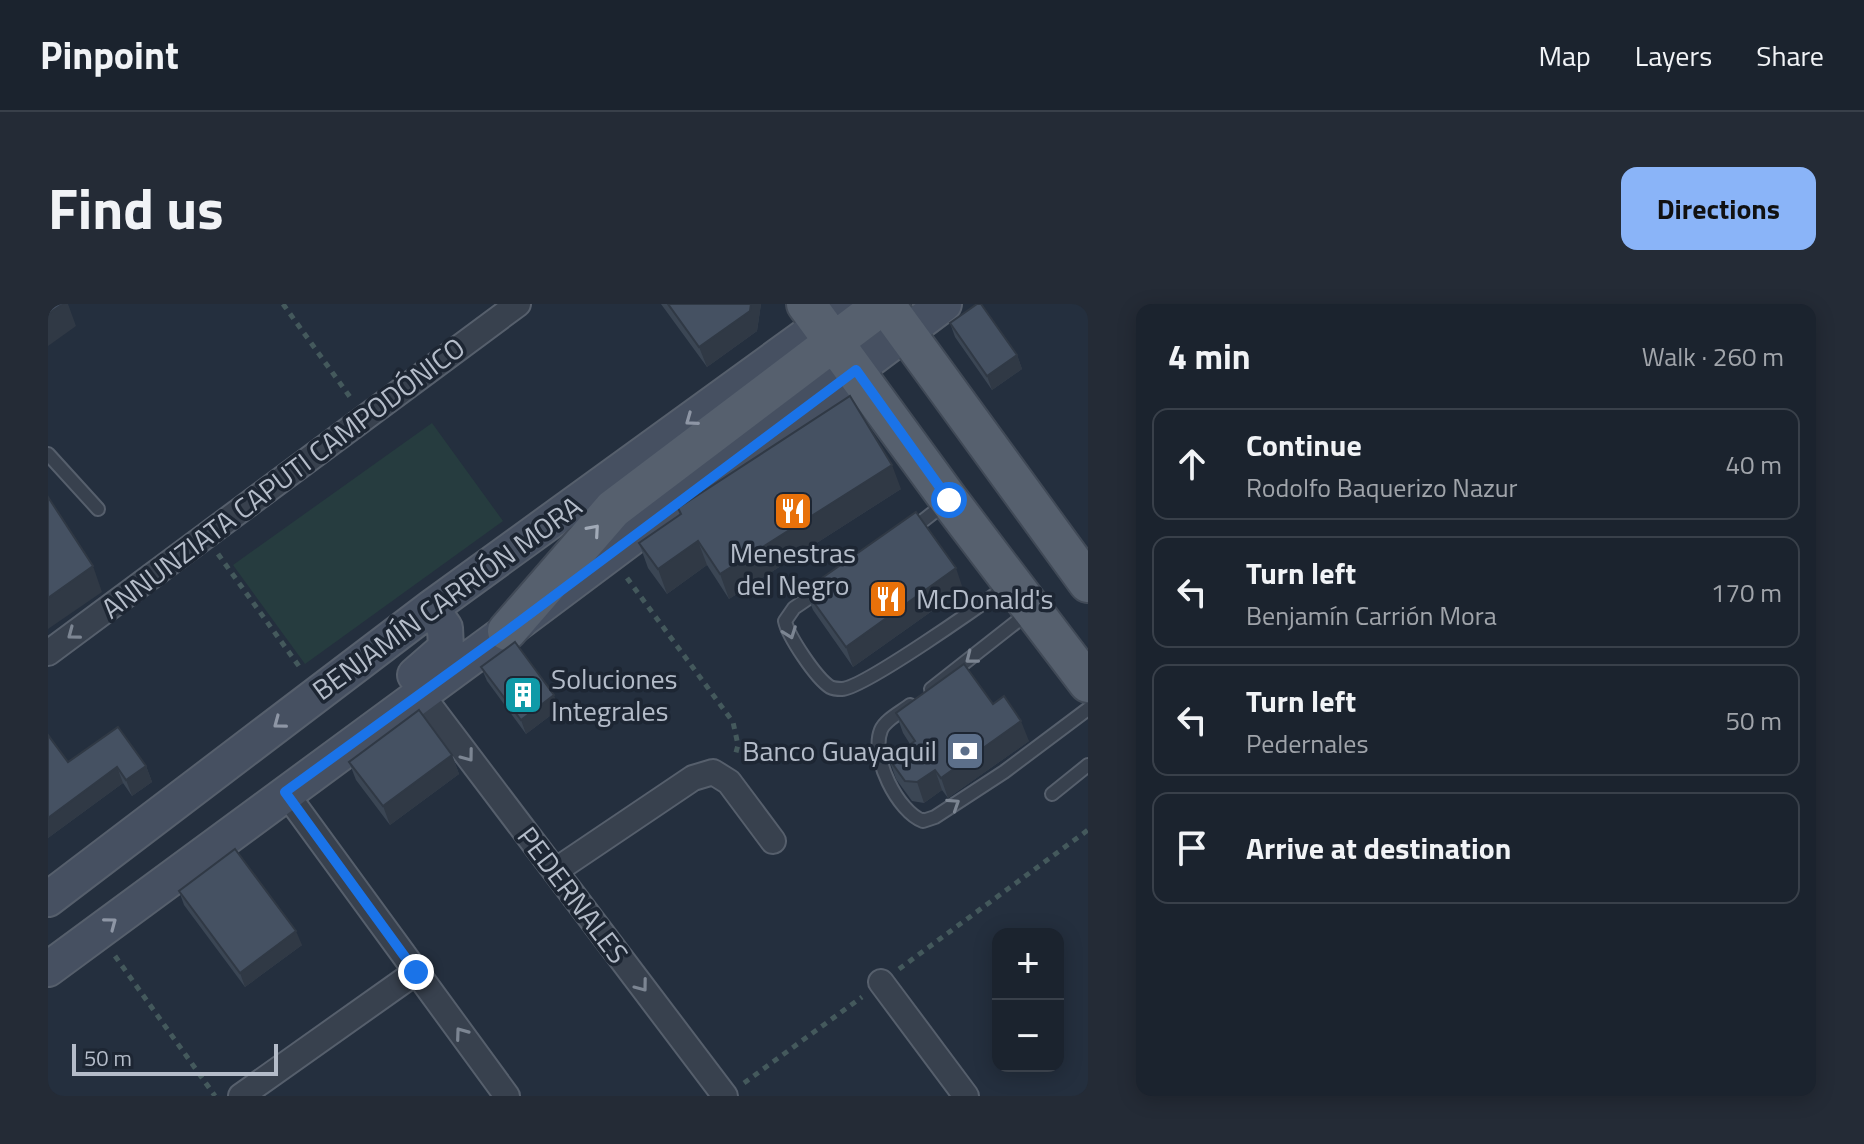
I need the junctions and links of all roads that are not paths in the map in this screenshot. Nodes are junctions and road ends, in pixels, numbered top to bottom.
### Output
1 (518, 304) edge
2 (944, 304) edge
3 (860, 322) edge
4 (48, 454) edge
5 (949, 500) junction
6 (98, 509) dead end
7 (899, 537) edge
8 (834, 581) edge
9 (1088, 582) edge
10 (1022, 596) junction
11 (431, 608) junction
12 (507, 631) junction
13 (48, 653) edge
14 (1088, 683) edge
15 (421, 694) junction
16 (1088, 709) edge
17 (338, 754) junction
18 (1088, 765) edge
19 (285, 792) junction
20 (1052, 794) dead end
21 (773, 841) dead end
22 (555, 871) junction
23 (48, 899) edge
24 (48, 969) edge
25 (416, 972) junction
26 (881, 982) road end
27 (731, 1093) edge
28 (241, 1096) edge
29 (507, 1096) edge
30 (966, 1096) edge

1 -> 13 street, ANNUNZIATA CAPUTI CAMPODÓNICO
2 - 3 main road, BENJAMÍN CARRIÓN MORA
3 - 5 main road
3 - 9 main road
3 -> 11 main road, BENJAMÍN CARRIÓN MORA
3 - 12 main road, BENJAMÍN CARRIÓN MORA
12 -> 3 main road
4 - 6 lane
5 - 7 lane
5 - 10 main road
8 -> 10 lane
10 - 14 main road
10 -> 16 lane
11 - 17 main road
11 -> 23 main road, BENJAMÍN CARRIÓN MORA
12 - 15 main road, BENJAMÍN CARRIÓN MORA
15 - 17 main road, BENJAMÍN CARRIÓN MORA
15 -> 22 street, PEDERNALES
17 - 19 main road, BENJAMÍN CARRIÓN MORA
18 - 20 lane
24 -> 19 main road, BENJAMÍN CARRIÓN MORA
19 - 25 street
21 - 22 street
22 -> 27 street, PEDERNALES
25 - 28 street
29 -> 25 street
26 - 30 street

